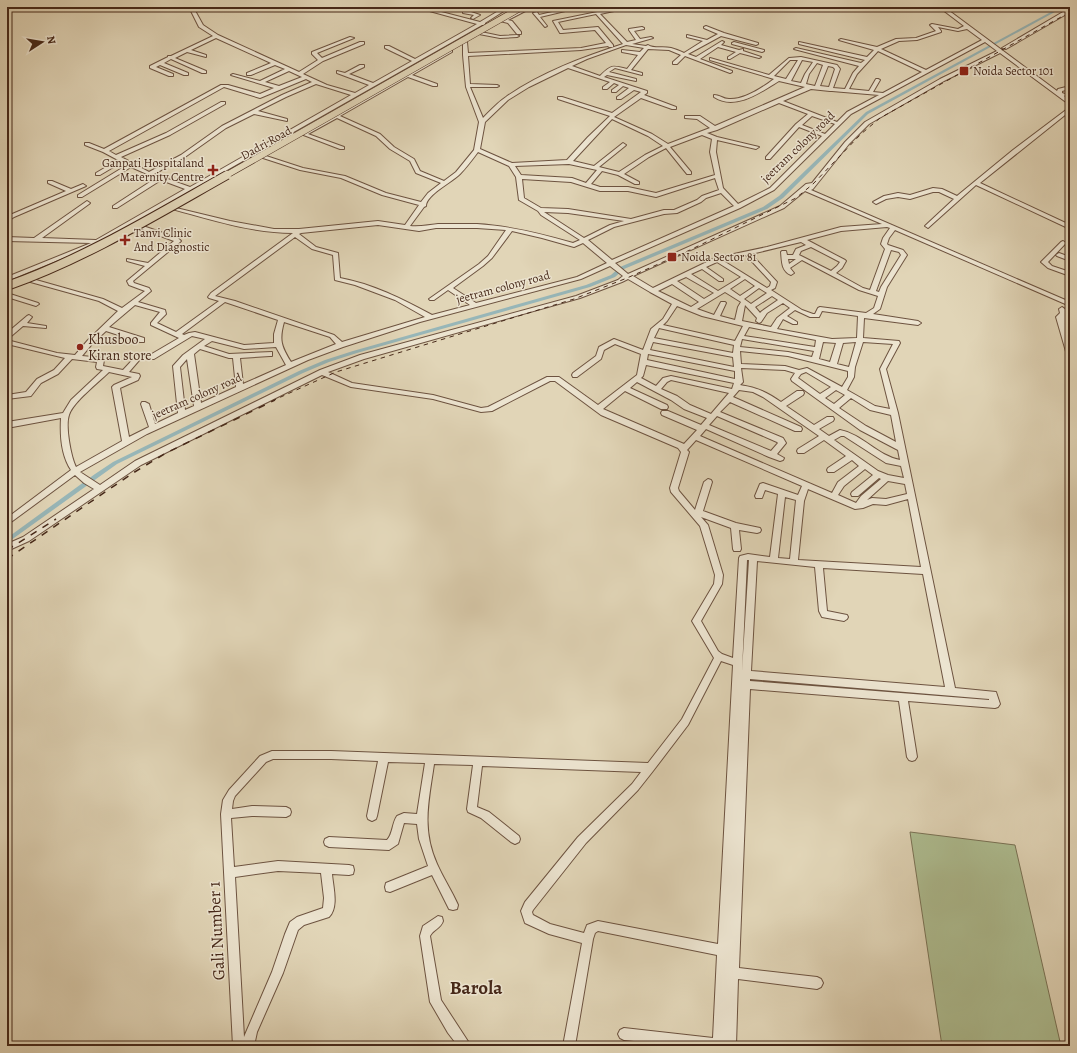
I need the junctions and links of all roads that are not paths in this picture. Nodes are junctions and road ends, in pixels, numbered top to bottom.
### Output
1 (191, 7) edge
2 (417, 7) edge
3 (429, 7) edge
4 (452, 7) edge
5 (492, 7) edge
6 (508, 7) edge
7 (516, 7) edge
8 (522, 7) edge
9 (531, 7) edge
10 (580, 7) edge
11 (941, 7) edge
12 (948, 7) edge
13 (468, 9) dead end
14 (612, 10) dead end
15 (1070, 10) edge
16 (597, 13) junction
17 (538, 16) junction
18 (473, 18) junction
19 (503, 20) junction
20 (484, 22) junction
21 (493, 26) junction
22 (545, 26) dead end
23 (706, 27) dead end
24 (967, 27) junction
25 (642, 28) dead end
26 (631, 30) junction
27 (616, 32) junction
28 (481, 33) junction
29 (722, 34) junction
30 (704, 35) dead end
31 (216, 36) junction
32 (689, 36) dead end
33 (731, 36) junction
34 (352, 38) dead end
35 (698, 38) junction
36 (639, 40) junction
37 (725, 40) junction
38 (841, 40) dead end
39 (987, 40) junction
40 (707, 41) junction
41 (465, 42) junction
42 (362, 43) dead end
43 (801, 43) dead end
44 (609, 44) junction
45 (626, 44) junction
46 (756, 44) dead end
47 (718, 45) junction
48 (387, 47) dead end
49 (745, 47) junction
50 (818, 47) junction
51 (647, 48) junction
52 (614, 49) junction
53 (796, 49) dead end
54 (877, 49) junction
55 (1002, 49) junction
56 (187, 50) junction
57 (624, 51) dead end
58 (739, 51) junction
59 (762, 51) dead end
60 (841, 52) junction
61 (812, 53) junction
62 (641, 54) junction
63 (685, 54) junction
64 (176, 55) junction
65 (465, 55) junction
66 (717, 55) dead end
67 (204, 56) dead end
68 (759, 57) dead end
69 (170, 58) junction
70 (730, 58) dead end
71 (801, 58) junction
72 (835, 58) junction
73 (696, 59) junction
74 (712, 59) junction
75 (868, 59) junction
76 (321, 60) junction
77 (415, 61) junction
78 (192, 62) dead end
79 (816, 62) junction
80 (159, 63) junction
81 (275, 63) junction
82 (675, 63) dead end
83 (705, 63) junction
84 (826, 64) junction
85 (862, 65) junction
86 (362, 66) dead end
87 (569, 67) junction
88 (289, 69) junction
89 (628, 70) junction
90 (204, 72) dead end
91 (339, 72) dead end
92 (730, 72) dead end
93 (926, 72) junction
94 (606, 73) junction
95 (186, 74) dead end
96 (250, 74) dead end
97 (300, 74) junction
98 (346, 74) junction
99 (640, 74) dead end
100 (171, 75) dead end
101 (233, 75) dead end
102 (408, 76) junction
103 (306, 77) junction
104 (601, 77) junction
105 (770, 77) junction
106 (778, 79) junction
107 (634, 80) dead end
108 (878, 80) dead end
109 (614, 81) junction
110 (788, 81) junction
111 (316, 82) junction
112 (260, 83) junction
113 (623, 84) junction
114 (374, 85) junction
115 (435, 85) dead end
116 (468, 85) junction
117 (803, 85) junction
118 (498, 86) dead end
119 (810, 87) junction
120 (1070, 87) edge
121 (279, 88) junction
122 (605, 88) dead end
123 (633, 88) junction
124 (651, 88) dead end
125 (817, 88) junction
126 (830, 90) junction
127 (614, 91) dead end
128 (846, 91) junction
129 (1060, 92) junction
130 (870, 93) junction
131 (643, 94) junction
132 (884, 94) junction
133 (355, 95) junction
134 (716, 96) dead end
135 (1070, 97) edge
136 (560, 98) dead end
137 (619, 98) dead end
138 (779, 100) junction
139 (1070, 103) edge
140 (223, 104) dead end
141 (674, 108) dead end
142 (1070, 109) edge
143 (254, 112) junction
144 (811, 114) junction
145 (337, 116) junction
146 (612, 116) junction
147 (687, 117) dead end
148 (285, 120) dead end
149 (482, 122) junction
150 (839, 124) junction
151 (798, 125) junction
152 (715, 129) junction
153 (703, 133) junction
154 (304, 134) junction
155 (826, 136) junction
156 (715, 138) junction
157 (86, 144) dead end
158 (622, 145) dead end
159 (667, 146) junction
160 (756, 147) dead end
161 (342, 148) dead end
162 (477, 150) junction
163 (105, 151) junction
164 (263, 157) junction
165 (768, 158) dead end
166 (120, 159) junction
167 (166, 161) dead end
168 (569, 162) junction
169 (131, 165) junction
170 (511, 165) junction
171 (599, 168) junction
172 (689, 172) dead end
173 (148, 173) junction
174 (98, 174) dead end
175 (620, 174) junction
176 (717, 176) junction
177 (519, 177) junction
178 (160, 178) junction
179 (50, 182) dead end
180 (445, 183) junction
181 (637, 183) dead end
182 (976, 183) junction
183 (587, 185) junction
184 (83, 186) dead end
185 (809, 187) junction
186 (190, 189) junction
187 (71, 191) junction
188 (721, 191) junction
189 (80, 196) dead end
190 (957, 198) junction
191 (876, 202) dead end
192 (87, 203) dead end
193 (424, 205) junction
194 (115, 207) dead end
195 (738, 207) junction
196 (174, 208) junction
197 (540, 210) junction
198 (7, 220) edge
199 (631, 220) junction
200 (138, 226) junction
201 (928, 226) dead end
202 (890, 227) junction
203 (1070, 227) edge
204 (406, 228) junction
205 (510, 229) junction
206 (297, 233) junction
207 (35, 240) junction
208 (584, 240) junction
209 (802, 240) junction
210 (7, 241) edge
211 (95, 242) junction
212 (112, 242) junction
213 (1063, 243) dead end
214 (783, 245) junction
215 (810, 245) junction
216 (104, 246) junction
217 (889, 248) junction
218 (747, 253) junction
219 (1058, 255) dead end
220 (785, 257) junction
221 (799, 257) junction
222 (1070, 259) edge
223 (129, 260) dead end
224 (717, 260) junction
225 (613, 264) junction
226 (149, 265) junction
227 (703, 267) junction
228 (1069, 273) edge
229 (686, 274) junction
230 (831, 274) junction
231 (628, 276) junction
232 (745, 276) junction
233 (7, 280) edge
234 (29, 280) junction
235 (721, 280) dead end
236 (672, 281) junction
237 (760, 285) junction
238 (7, 287) edge
239 (449, 288) junction
240 (725, 289) junction
241 (652, 291) junction
242 (770, 291) junction
243 (873, 292) junction
244 (718, 293) junction
245 (7, 295) edge
246 (882, 295) junction
247 (1059, 298) junction
248 (1070, 299) edge
249 (432, 300) dead end
250 (742, 300) junction
251 (782, 300) junction
252 (223, 301) junction
253 (133, 302) junction
254 (703, 302) junction
255 (676, 303) junction
256 (723, 303) dead end
257 (36, 304) dead end
258 (1070, 304) edge
259 (476, 306) junction
260 (752, 306) junction
261 (795, 307) junction
262 (691, 310) junction
263 (122, 311) junction
264 (1063, 314) junction
265 (864, 315) junction
266 (782, 316) junction
267 (29, 317) dead end
268 (432, 318) junction
269 (716, 318) junction
270 (760, 318) junction
271 (281, 320) junction
272 (738, 323) junction
273 (795, 323) dead end
274 (918, 323) dead end
275 (22, 324) junction
276 (747, 325) junction
277 (657, 326) junction
278 (44, 327) dead end
279 (757, 327) junction
280 (104, 328) junction
281 (773, 330) junction
282 (1070, 331) edge
283 (181, 336) junction
284 (7, 337) edge
285 (211, 338) junction
286 (650, 339) junction
287 (820, 339) junction
288 (142, 340) dead end
289 (860, 340) junction
290 (840, 342) junction
291 (277, 345) junction
292 (341, 345) junction
293 (199, 347) junction
294 (738, 347) junction
295 (818, 350) junction
296 (645, 352) junction
297 (190, 353) junction
298 (270, 354) dead end
299 (1070, 355) edge
300 (236, 356) junction
301 (139, 357) dead end
302 (74, 358) junction
303 (152, 358) dead end
304 (815, 360) junction
305 (644, 362) junction
306 (833, 365) junction
307 (290, 366) junction
308 (108, 368) junction
309 (739, 368) junction
310 (852, 370) junction
311 (322, 372) junction
312 (799, 372) junction
313 (124, 373) junction
314 (575, 375) dead end
315 (637, 379) junction
316 (737, 387) junction
317 (836, 387) junction
318 (625, 388) junction
319 (240, 389) junction
320 (657, 389) junction
321 (843, 391) junction
322 (800, 393) dead end
323 (850, 395) junction
324 (7, 398) edge
325 (728, 398) junction
326 (820, 398) junction
327 (146, 404) dead end
328 (781, 406) junction
329 (198, 408) junction
330 (834, 408) junction
331 (598, 409) junction
332 (894, 412) junction
333 (65, 415) junction
334 (182, 415) junction
335 (714, 415) junction
336 (830, 419) dead end
337 (7, 425) edge
338 (153, 428) junction
339 (704, 428) junction
340 (798, 429) dead end
341 (813, 429) junction
342 (695, 437) junction
343 (826, 438) junction
344 (126, 442) junction
345 (901, 448) junction
346 (684, 449) junction
347 (801, 451) dead end
348 (772, 455) junction
349 (851, 456) junction
350 (780, 458) dead end
351 (904, 464) junction
352 (864, 466) junction
353 (831, 470) dead end
354 (77, 474) junction
355 (878, 475) junction
356 (887, 478) junction
357 (708, 482) dead end
358 (908, 482) junction
359 (806, 486) junction
360 (98, 487) junction
361 (782, 493) junction
362 (855, 494) dead end
363 (759, 496) dead end
364 (911, 496) junction
365 (833, 497) junction
366 (801, 499) junction
367 (858, 506) junction
368 (696, 513) junction
369 (7, 522) edge
370 (735, 526) junction
371 (757, 530) dead end
372 (7, 548) edge
373 (737, 549) dead end
374 (753, 558) junction
375 (774, 560) junction
376 (794, 563) junction
377 (818, 564) junction
378 (927, 571) junction
379 (844, 617) dead end
380 (719, 658) junction
381 (737, 663) junction
382 (741, 679) junction
383 (951, 692) junction
384 (903, 696) junction
385 (384, 757) junction
386 (912, 757) dead end
387 (430, 759) junction
388 (478, 761) junction
389 (650, 768) junction
390 (286, 812) dead end
391 (226, 814) junction
392 (372, 816) dead end
393 (422, 820) junction
394 (514, 839) dead end
395 (329, 842) dead end
396 (326, 869) junction
397 (434, 869) junction
398 (349, 870) dead end
399 (230, 873) junction
400 (390, 887) dead end
401 (453, 905) dead end
402 (438, 921) dead end
403 (588, 939) junction
404 (723, 951) junction
405 (733, 973) junction
406 (817, 984) dead end
407 (624, 1034) dead end
408 (722, 1045) edge
409 (238, 1046) edge
410 (248, 1046) edge
411 (465, 1046) edge
412 (569, 1046) edge

1 - 31 street
2 - 20 street
3 - 18 street
4 - 5 street
6 - 20 street, Dadri Road
7 - 233 main road, bridge
8 - 238 main road, bridge
9 - 17 street
9 - 19 street, Dadri Road
10 - 17 street
11 - 24 street
12 - 39 street
13 - 18 street
14 - 16 street
15 - 55 street
16 - 27 street
16 - 44 street
17 - 22 street
18 - 20 street
19 - 21 street, Dadri Road
19 - 28 street
20 - 21 street
20 - 77 street, Dadri Road
21 - 28 street, Dadri Road
23 - 29 street
24 - 39 street
24 - 54 street
25 - 26 street
26 - 27 street
26 - 36 street
27 - 45 street
28 - 41 street, Dadri Road
29 - 33 street
29 - 40 street
30 - 35 street
31 - 56 street
31 - 81 street
32 - 35 street
33 - 37 street
33 - 46 street
34 - 76 street
35 - 40 street
36 - 45 street
36 - 51 street
37 - 47 street
37 - 49 street
38 - 54 street
39 - 55 street
39 - 93 street, jeetram colony road
40 - 63 street
41 - 65 street
41 - 102 street, Dadri Road
42 - 76 street
43 - 50 street
44 - 52 street
44 - 65 street
45 - 51 street
45 - 52 street
47 - 58 street
47 - 73 street
48 - 77 street
49 - 58 street
49 - 59 street
50 - 60 street
50 - 61 street
51 - 62 street
51 - 63 street
52 - 87 street
53 - 61 street
54 - 75 street
54 - 93 street
55 - 129 street
55 - 185 street
56 - 64 street
56 - 67 street
57 - 62 street
58 - 68 street
58 - 70 street
60 - 72 street
60 - 75 street
61 - 72 street
62 - 89 street
63 - 73 street
63 - 82 street
64 - 69 street
64 - 78 street
65 - 116 street
66 - 74 street
69 - 80 street
69 - 90 street
71 - 79 street
71 - 105 street
71 - 110 street
72 - 85 street
73 - 83 street
74 - 83 street
74 - 105 street
75 - 85 street
76 - 97 street
77 - 114 street, Dadri Road
79 - 84 street
79 - 117 street
80 - 95 street
80 - 100 street
81 - 88 street
81 - 96 street
83 - 92 street
84 - 125 street
84 - 126 street
85 - 128 street
86 - 98 street
87 - 104 street
87 - 149 street
88 - 97 street
88 - 112 street
89 - 94 street
89 - 99 street
91 - 98 street
93 - 132 street, jeetram colony road
94 - 104 street
94 - 107 street
97 - 103 street
98 - 114 street
101 - 112 street
102 - 115 street
102 - 145 street, Dadri Road
103 - 111 street
103 - 121 street
104 - 109 street
105 - 106 street
106 - 110 street
106 - 134 street
108 - 130 street
109 - 113 street
109 - 122 street
110 - 117 street
111 - 133 street
111 - 143 street
112 - 121 street
113 - 123 street
113 - 127 street
114 - 133 street, Dadri Road
116 - 118 street
116 - 149 street
117 - 119 street
119 - 125 street
119 - 138 street
120 - 129 street
121 - 163 street
123 - 131 street
123 - 137 street
124 - 131 street
125 - 126 street
126 - 128 street
128 - 130 street
129 - 135 street
129 - 139 street
130 - 132 street
131 - 141 street
131 - 146 street
132 - 150 street, jeetram colony road
133 - 186 street, Dadri Road
136 - 146 street
138 - 144 street
138 - 152 street
140 - 166 street
142 - 182 street
143 - 148 street
143 - 173 street
144 - 150 street
144 - 151 street
145 - 154 street, Dadri Road
145 - 180 street
146 - 159 street
146 - 168 street
147 - 152 street
149 - 162 street
150 - 155 street, jeetram colony road
151 - 155 street
151 - 165 street
152 - 153 street
153 - 156 street
153 - 159 street
154 - 161 street
154 - 164 street, Dadri Road
155 - 195 street, jeetram colony road
156 - 160 street
156 - 176 street
157 - 163 street
158 - 171 street
159 - 172 street
159 - 175 street
162 - 170 street
162 - 180 street
163 - 166 street
164 - 193 street
164 - 196 street, Dadri Road
166 - 169 street
166 - 174 street
167 - 173 street
168 - 170 street
168 - 171 street
169 - 173 street
169 - 189 street
170 - 177 street
171 - 175 street
171 - 183 street
173 - 178 street
175 - 181 street
176 - 183 street
176 - 188 street
177 - 183 street
177 - 197 street
178 - 186 street
178 - 194 street
179 - 187 street
180 - 193 street
182 - 190 street
182 - 203 street
184 - 187 street
185 - 202 street
185 - 231 street
185 - 247 street
186 - 211 street, Dadri Road
187 - 198 street
188 - 195 street
188 - 199 street
190 - 191 street
190 - 201 street
192 - 207 street
193 - 204 street
195 - 225 street, jeetram colony road
196 - 200 street, Dadri Road
196 - 206 street
197 - 199 street
197 - 208 street
199 - 208 street
200 - 212 street, Dadri Road
200 - 226 street
202 - 209 street
202 - 217 street
202 - 247 street
204 - 205 street
204 - 206 street
205 - 208 street
205 - 239 street
206 - 252 street
206 - 268 street
207 - 210 street
207 - 211 street
208 - 225 street
209 - 214 street
209 - 215 street
210 - 211 street
211 - 212 street
211 - 216 street
211 - 233 street, Dadri Road
212 - 216 street, Dadri Road
213 - 228 street
214 - 218 street
214 - 220 street
215 - 221 street
215 - 230 street
216 - 234 street, Dadri Road
217 - 243 street
217 - 246 street
218 - 224 street
218 - 242 street
219 - 222 street
220 - 221 street
220 - 221 street
221 - 230 street
223 - 226 street
224 - 227 street
224 - 232 street
225 - 231 street
225 - 259 street, jeetram colony road
226 - 253 street
227 - 229 street
227 - 235 street
229 - 236 street
229 - 244 street
230 - 243 street
231 - 241 street
231 - 311 street
232 - 237 street
232 - 240 street
234 - 238 street, Dadri Road
234 - 263 street
236 - 241 street
236 - 254 street
237 - 242 street
237 - 250 street
239 - 249 street
239 - 259 street
240 - 244 street
240 - 250 street
241 - 255 street
242 - 251 street
242 - 260 street
243 - 246 street
244 - 254 street
245 - 257 street
246 - 265 street
247 - 248 street
247 - 258 street
247 - 264 street
250 - 260 street
250 - 272 street
251 - 261 street
251 - 270 street
252 - 271 street
252 - 283 street
253 - 263 street
253 - 283 street
254 - 262 street
255 - 262 street
255 - 277 street
256 - 269 street
259 - 268 street, jeetram colony road
260 - 270 street
261 - 265 street
261 - 266 street
262 - 269 street
263 - 280 street
264 - 282 street
264 - 299 street
265 - 274 street
265 - 289 street
266 - 273 street
266 - 281 street
267 - 275 street
268 - 292 street, jeetram colony road
269 - 272 street
270 - 279 street
271 - 291 street
271 - 292 street
272 - 276 street
275 - 278 street
275 - 284 street
276 - 279 street
276 - 294 street
277 - 286 street
277 - 294 street
279 - 281 street
280 - 288 street
280 - 302 street
281 - 287 street
283 - 285 street
283 - 303 street
284 - 302 street
285 - 291 street
285 - 293 street
286 - 294 street
286 - 296 street
287 - 290 street
287 - 295 street
289 - 290 street
289 - 310 street
289 - 332 street
290 - 306 street
291 - 307 street
292 - 307 street, jeetram colony road
293 - 297 street
293 - 300 street
294 - 295 street
294 - 304 street
294 - 309 street
295 - 304 street
296 - 305 street
296 - 309 street
296 - 314 street
297 - 329 street
297 - 334 street
298 - 300 street
300 - 319 street
301 - 313 street
302 - 308 street
302 - 324 street
304 - 306 street
305 - 315 street
305 - 316 street
306 - 310 street
307 - 319 street, jeetram colony road
308 - 313 street
308 - 333 street
309 - 312 street
309 - 316 street
310 - 321 street
311 - 331 street
311 - 360 street
312 - 317 street
312 - 326 street
313 - 344 street
315 - 318 street
315 - 320 street
316 - 320 street
316 - 325 street
316 - 328 street
317 - 321 street
317 - 326 street
318 - 331 street
318 - 339 street
319 - 329 street, jeetram colony road
320 - 335 street
321 - 323 street
322 - 328 street
323 - 330 street
323 - 332 street
325 - 335 street
325 - 340 street
326 - 330 street
327 - 338 street
328 - 341 street
329 - 334 street, jeetram colony road
330 - 345 street
331 - 346 street
332 - 345 street
333 - 337 street
333 - 354 street
334 - 338 street, jeetram colony road
335 - 339 street
335 - 348 street
336 - 341 street
338 - 344 street, jeetram colony road
339 - 342 street
339 - 348 street
341 - 343 street
342 - 346 street
342 - 359 street
343 - 347 street
343 - 349 street
343 - 351 street
344 - 354 street, jeetram colony road
345 - 351 street
346 - 368 street
348 - 350 street
349 - 352 street
349 - 353 street
351 - 358 street
352 - 355 street
352 - 365 street
354 - 360 street
354 - 369 street, jeetram colony road
355 - 356 street
355 - 362 street
356 - 358 street
356 - 367 street
357 - 368 street
358 - 364 street
359 - 365 street
359 - 366 street
360 - 372 street
361 - 363 street
361 - 366 street
361 - 375 street
364 - 367 street
364 - 378 street
365 - 367 street
366 - 376 street
368 - 370 street
368 - 380 street
370 - 371 street
370 - 373 street
374 - 375 street
374 - 381 street
374 - 382 street
375 - 376 street
376 - 377 street
377 - 378 street
377 - 379 street
378 - 383 street
380 - 381 street
380 - 389 street
381 - 382 street
382 - 383 street
382 - 384 street
382 - 404 street
382 - 405 street
383 - 384 street
384 - 386 street
385 - 387 street, Gali Number 1
385 - 391 street, Gali Number 1
385 - 392 street
387 - 388 street, Gali Number 1
387 - 393 street
388 - 389 street, Gali Number 1
388 - 394 street
389 - 403 street
390 - 391 street
391 - 399 street, Gali Number 1
393 - 395 street
393 - 397 street
396 - 398 street
396 - 399 street
396 - 410 street
397 - 400 street
397 - 401 street
399 - 409 street, Gali Number 1
402 - 411 street
403 - 404 street
403 - 412 street
404 - 408 street
405 - 406 street
405 - 408 street
407 - 408 street

